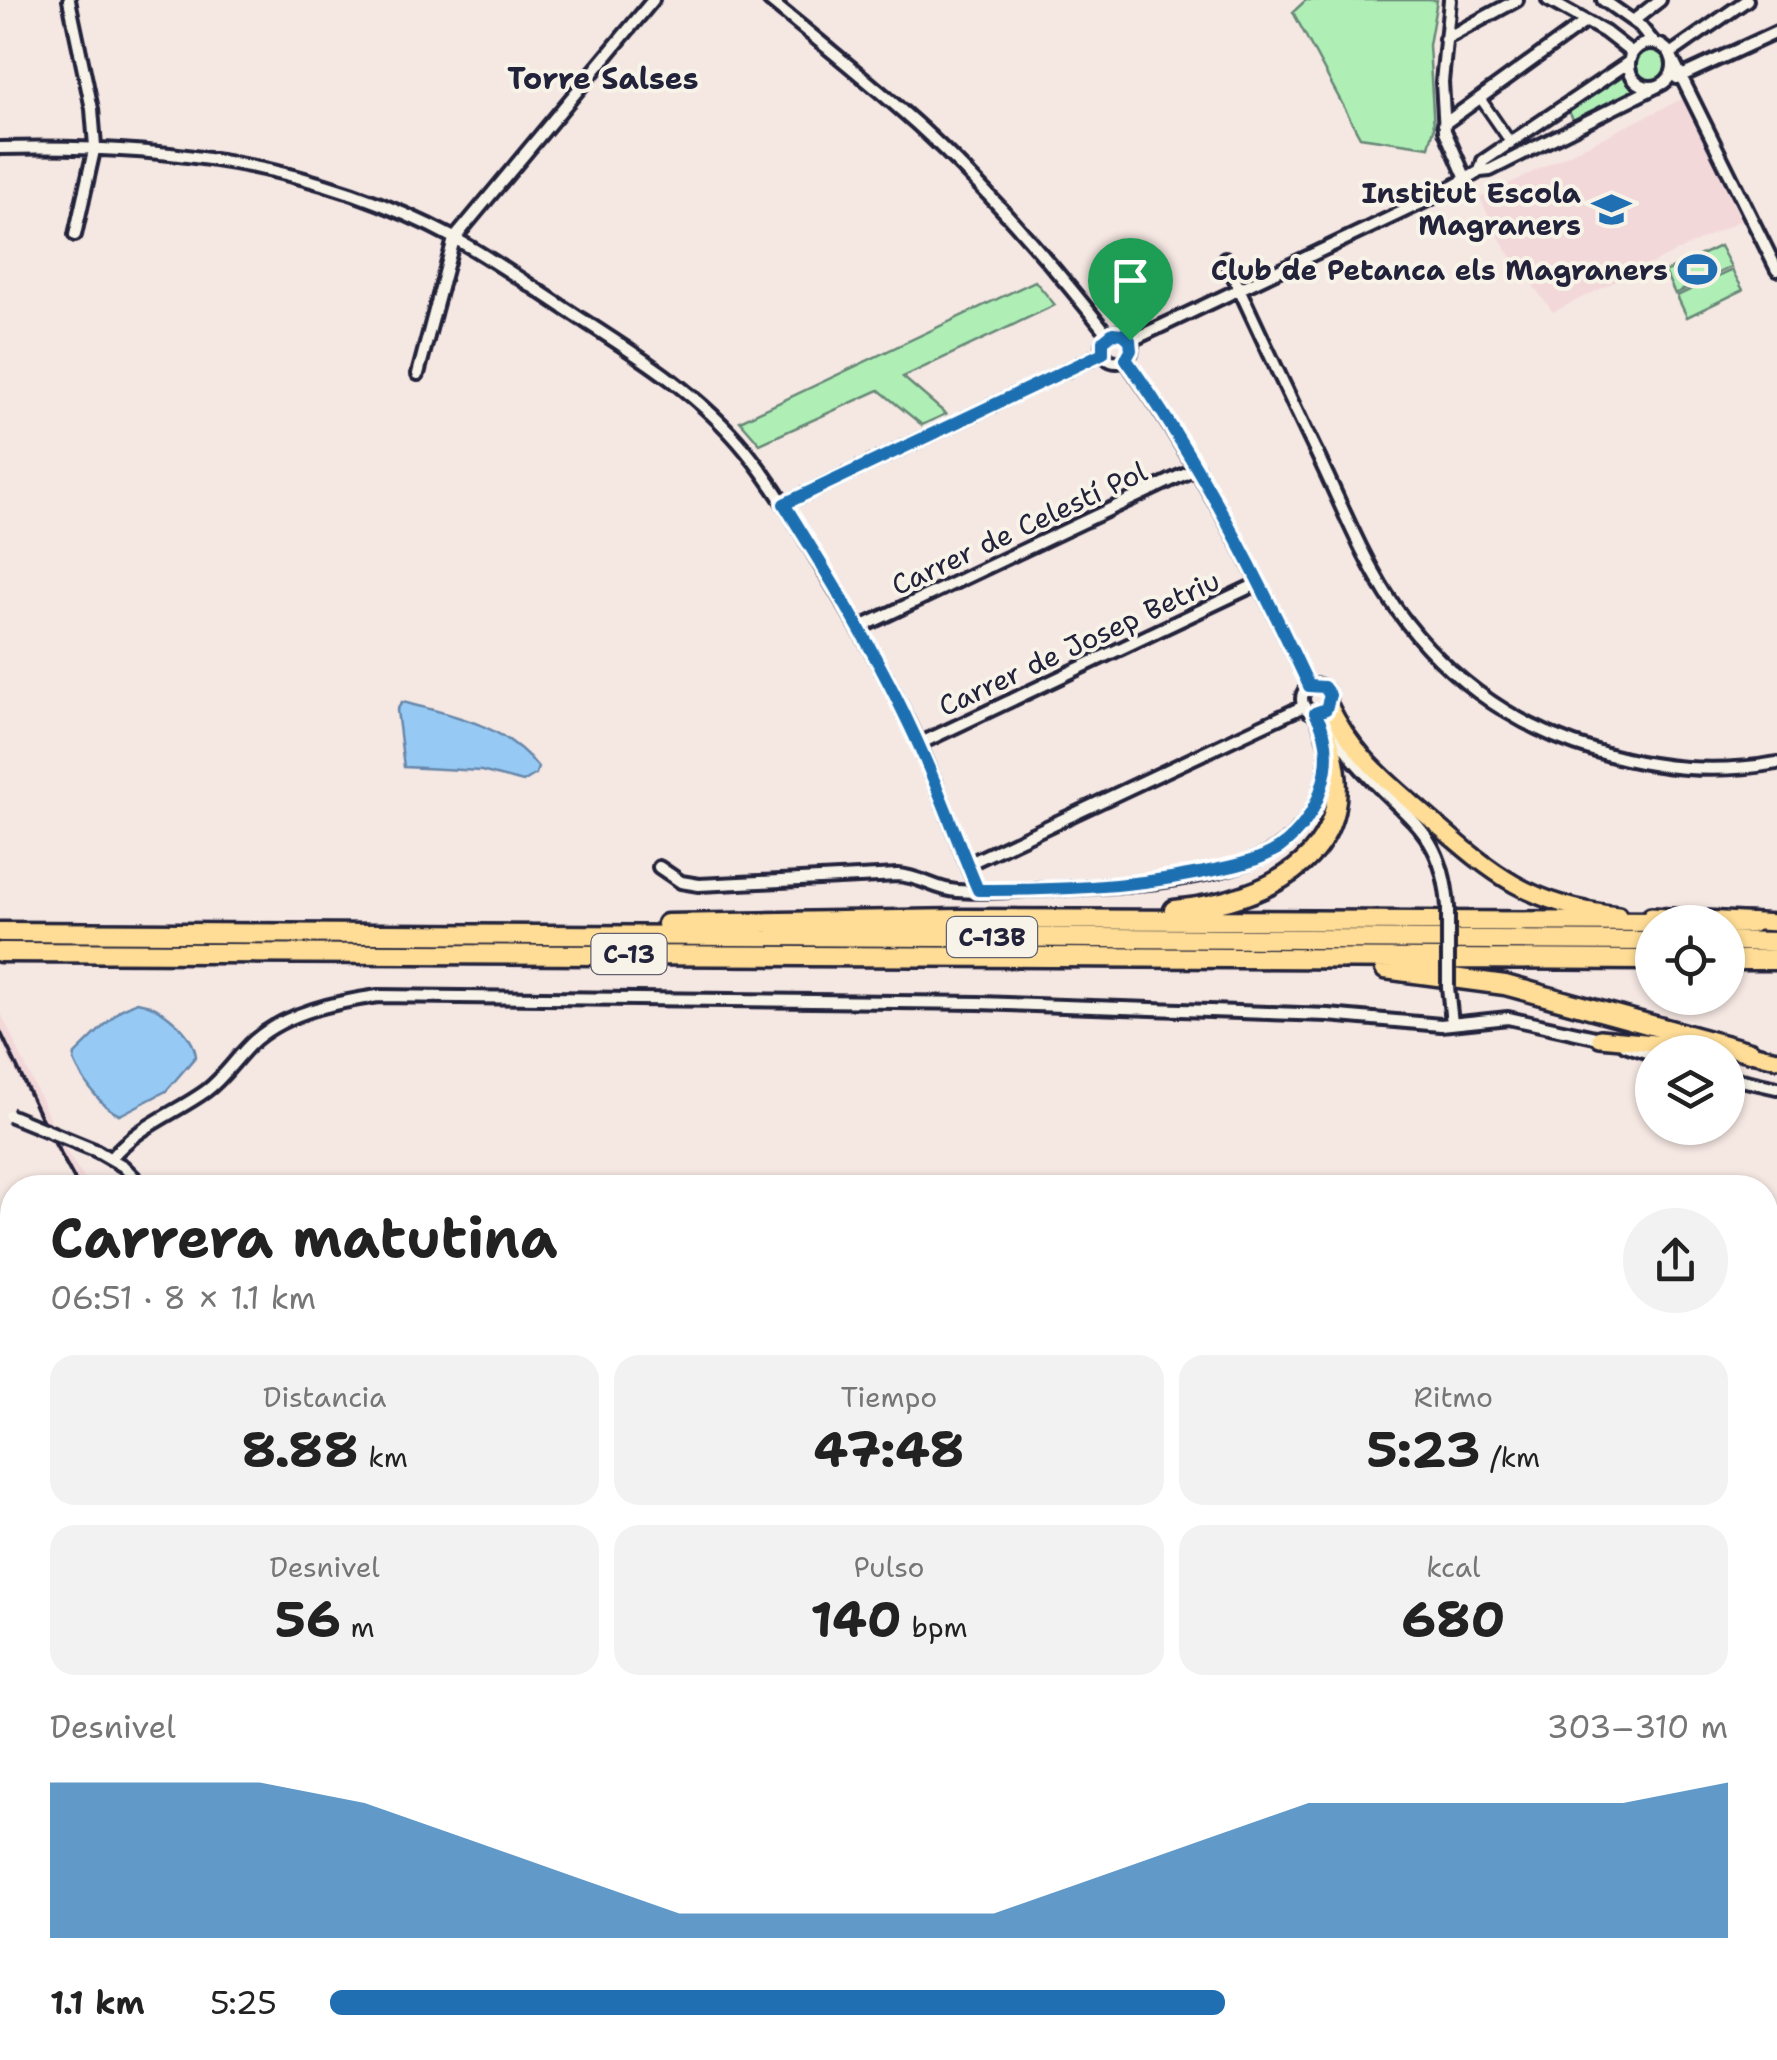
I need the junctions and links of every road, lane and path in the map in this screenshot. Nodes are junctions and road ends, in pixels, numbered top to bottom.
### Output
1 (69, 0) edge
2 (653, 0) edge
3 (770, 0) edge
4 (1450, 0) edge
5 (1516, 0) edge
6 (1548, 0) edge
7 (1603, 0) edge
8 (1747, 0) edge
9 (1659, 1) edge
10 (1633, 21) junction
11 (1585, 22) junction
12 (1777, 32) edge
13 (1445, 39) junction
14 (1654, 43) junction
15 (1671, 56) junction
16 (1631, 57) junction
17 (1681, 76) junction
18 (1660, 85) junction
19 (1480, 98) junction
20 (1564, 104) junction
21 (1444, 124) junction
22 (1578, 127) junction
23 (1511, 142) junction
24 (95, 146) junction
25 (0, 148) edge
26 (1480, 171) junction
27 (1466, 180) junction
28 (75, 235) dead end
29 (454, 238) junction
30 (1225, 258) dead end
31 (1777, 270) edge
32 (1239, 289) junction
33 (1108, 335) junction
34 (1130, 340) junction
35 (1103, 353) junction
36 (1126, 359) junction
37 (418, 374) dead end
38 (1197, 468) junction
39 (784, 504) junction
40 (1259, 583) junction
41 (859, 628) junction
42 (1309, 686) junction
43 (1304, 706) junction
44 (1322, 710) junction
45 (1327, 736) junction
46 (919, 744) junction
47 (1777, 763) edge
48 (968, 864) junction
49 (659, 868) dead end
50 (978, 890) junction
51 (870, 920) junction
52 (1635, 922) edge
53 (1745, 923) edge
54 (1752, 923) junction
55 (1777, 923) edge
56 (0, 932) edge
57 (332, 934) junction
58 (1635, 941) edge
59 (1745, 941) edge
60 (1777, 942) edge
61 (0, 952) edge
62 (1211, 957) junction
63 (1635, 960) edge
64 (1745, 960) edge
65 (1777, 960) edge
66 (1452, 1023) junction
67 (1600, 1038) junction
68 (1635, 1049) edge
69 (1750, 1052) junction
70 (1777, 1059) edge
71 (1745, 1081) edge
72 (1777, 1088) edge
73 (5, 1114) edge
74 (112, 1158) junction
75 (131, 1175) edge

1 - 24 street
2 - 29 street
3 - 33 street
4 - 13 street
5 - 13 street
6 - 11 street
7 - 10 street
8 - 15 street
9 - 10 street
10 - 14 street
11 - 16 street
11 - 19 street
12 - 17 street
13 - 21 street
14 - 15 street
14 - 16 street
15 - 17 street
15 - 18 street
16 - 18 street
16 - 20 street
17 - 18 street
17 - 31 street
18 - 22 street
19 - 21 street
19 - 23 street
20 - 22 street
20 - 23 street
21 - 27 street
22 - 26 street
23 - 26 street
24 - 25 street
24 - 28 street
24 - 29 street
26 - 27 street
27 - 32 street
29 - 37 street
29 - 39 street
30 - 32 street
32 - 34 street
32 - 47 street
33 - 34 street
33 - 35 street
34 - 36 street
35 - 36 street
35 - 39 street
36 - 38 street
38 - 40 street
38 - 41 street, Carrer de Celestí Pol
39 - 41 street
40 - 42 street
40 - 46 street, Carrer de Josep Betriu
41 - 46 street
42 - 43 street
42 - 44 street
43 - 44 street
43 - 48 street
44 - 45 street
44 - 54 highway
44 - 66 street, bridge
45 - 50 street
45 - 51 highway
46 - 48 street
48 - 50 street
49 - 50 street
51 - 52 highway, C-13
51 - 57 highway, C-13
53 - 54 highway
54 - 55 highway
56 - 57 highway, C-13
57 - 58 highway, C-13B
59 - 60 highway
61 - 62 highway, C-13
62 - 63 highway
62 - 69 highway, C-13
64 - 65 highway
66 - 67 street
66 - 74 street
67 - 68 street
67 - 69 highway
69 - 70 highway, C-13
71 - 72 street
73 - 74 street, bridge
74 - 75 street

